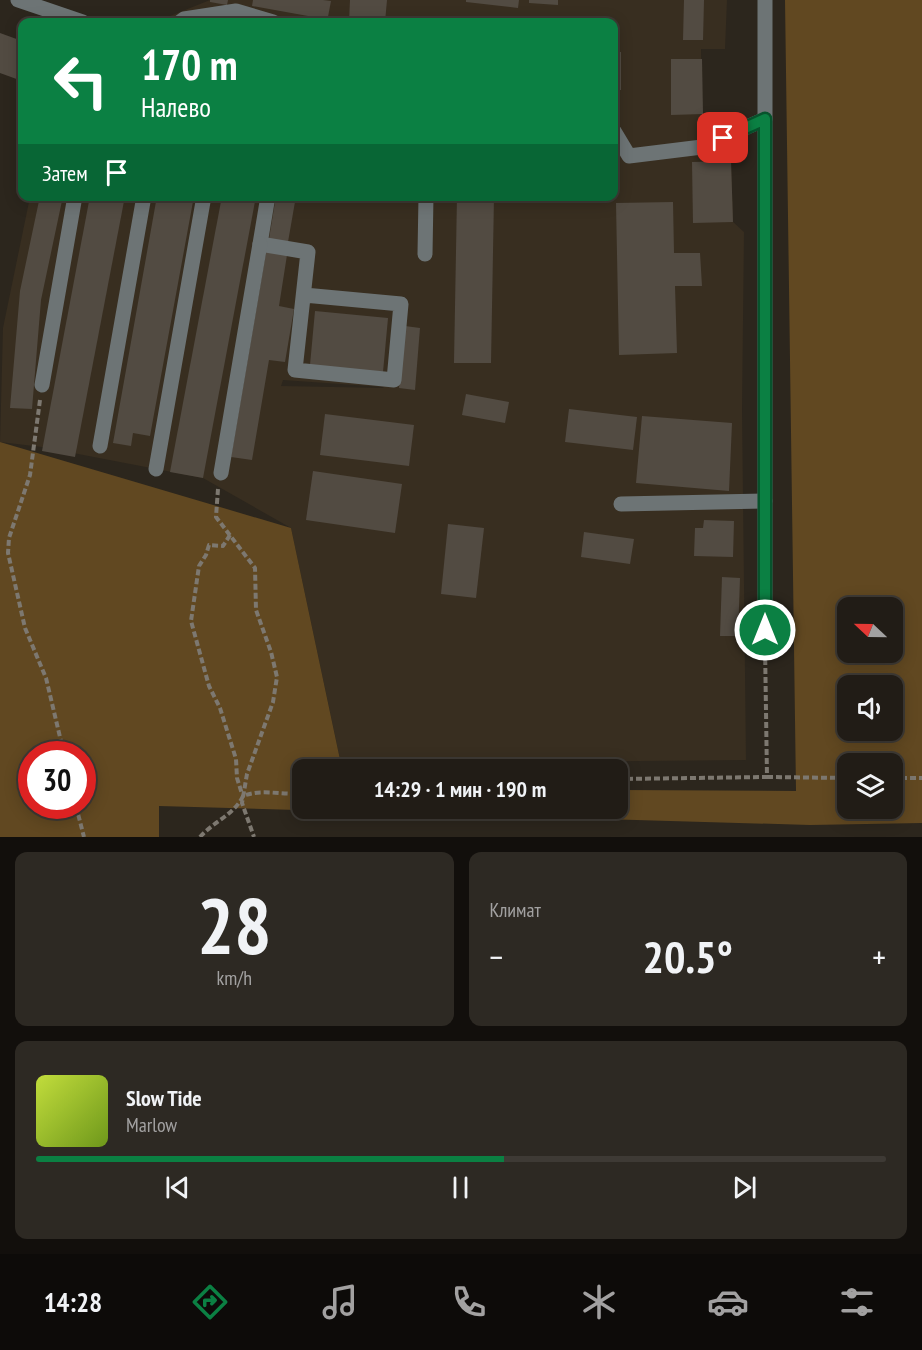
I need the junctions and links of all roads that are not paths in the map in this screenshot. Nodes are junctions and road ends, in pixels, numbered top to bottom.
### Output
1 (18, 0) edge
2 (765, 0) edge
3 (236, 11) edge
4 (71, 18) edge
5 (190, 18) edge
6 (260, 18) edge
7 (765, 119) junction
8 (618, 138) edge
9 (74, 201) edge
10 (143, 201) edge
11 (203, 201) edge
12 (267, 201) edge
13 (426, 201) edge
14 (260, 244) junction
15 (425, 254) dead end
16 (304, 295) junction
17 (42, 385) road end
18 (100, 446) dead end
19 (156, 470) dead end
20 (221, 473) road end
21 (765, 501) junction
22 (621, 504) dead end
23 (765, 630) road end

1 - 4 street
2 - 7 street
3 - 5 street
3 - 6 street
7 - 8 street
7 - 21 street
9 - 17 street
10 - 18 street
11 - 19 street
12 - 14 street
13 - 15 street
14 - 16 street
14 - 20 street
16 - 16 street
21 - 22 street
21 - 23 street

